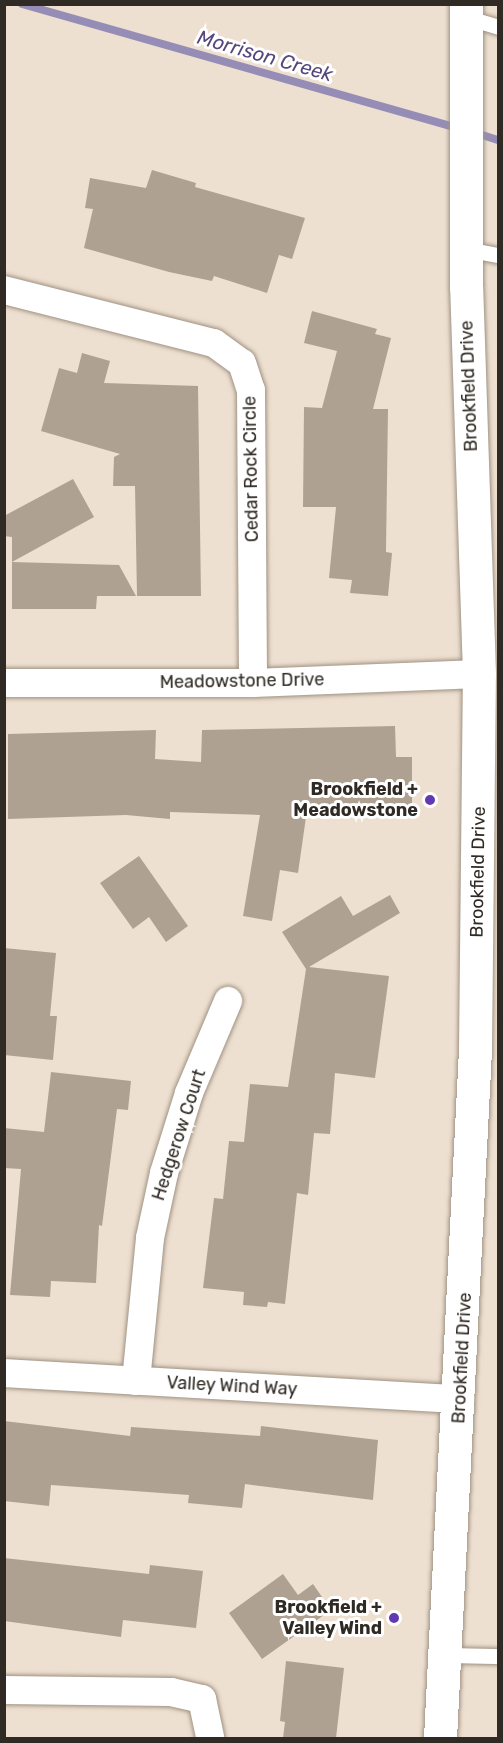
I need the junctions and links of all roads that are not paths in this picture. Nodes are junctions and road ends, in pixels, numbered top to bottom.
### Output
1 (466, 11) edge
2 (498, 27) edge
3 (467, 235) junction
4 (498, 255) edge
5 (4, 291) edge
6 (479, 674) junction
7 (252, 682) junction
8 (4, 683) edge
9 (228, 1002) dead end
10 (4, 1373) edge
11 (136, 1381) junction
12 (460, 1399) junction
13 (444, 1655) junction
14 (498, 1656) edge
15 (4, 1690) edge
16 (210, 1738) edge
17 (440, 1738) edge

1 - 2 lane
1 - 3 street, Brookfield Drive
3 - 4 lane
3 - 6 street, Brookfield Drive
5 - 7 street, Cedar Rock Circle
6 - 7 street, Meadowstone Drive
6 - 12 street, Brookfield Drive
7 - 8 street, Meadowstone Drive
9 - 11 street, Hedgerow Court
10 - 11 street, Valley Wind Way
11 - 12 street, Valley Wind Way
12 - 13 street, Brookfield Drive
13 - 14 lane
13 - 17 street, Brookfield Drive
15 - 16 street

